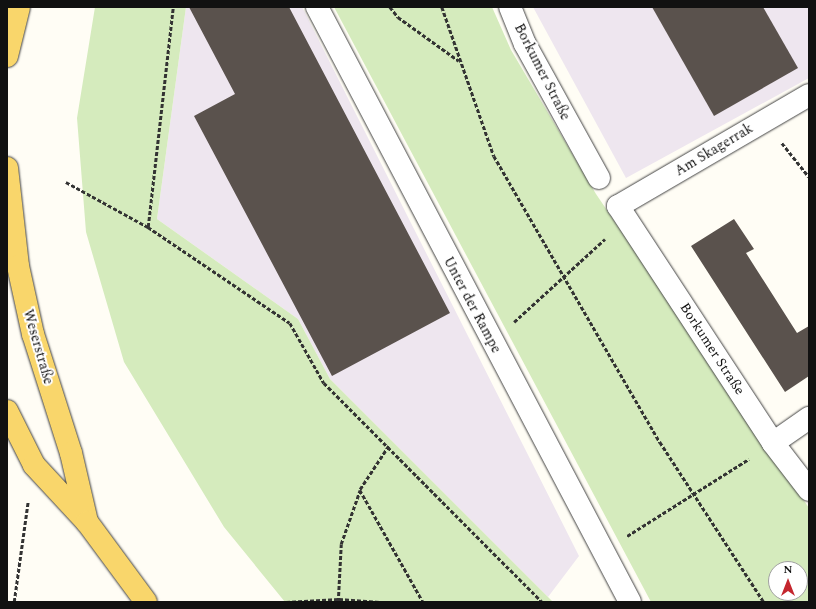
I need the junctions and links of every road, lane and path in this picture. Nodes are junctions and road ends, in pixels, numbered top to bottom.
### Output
1 (18, 7) edge
2 (173, 7) edge
3 (317, 7) edge
4 (390, 7) edge
5 (442, 7) edge
6 (510, 7) edge
7 (7, 56) edge
8 (459, 62) junction
9 (809, 95) edge
10 (764, 121) junction
11 (7, 168) edge
12 (809, 177) edge
13 (599, 178) dead end
14 (66, 182) dead end
15 (623, 214) junction
16 (148, 227) junction
17 (565, 277) junction
18 (491, 341) junction
19 (7, 411) edge
20 (809, 418) edge
21 (773, 443) junction
22 (389, 446) junction
23 (34, 465) junction
24 (360, 490) junction
25 (809, 490) edge
26 (694, 494) junction
27 (87, 522) junction
28 (604, 550) junction
29 (339, 600) edge
30 (14, 602) edge
31 (146, 602) edge
32 (286, 602) edge
33 (380, 602) edge
34 (424, 602) edge
35 (542, 602) edge
36 (630, 602) edge
37 (764, 602) edge

1 - 7 main road
2 - 16 path
3 - 18 street, Unter der Rampe
4 - 8 path
5 - 8 path
6 - 13 street, Borkumer Straße
8 - 17 path
9 - 10 street, Am Skagerrak
10 - 12 path
10 - 15 street, Am Skagerrak
11 - 27 main road, Weserstraße
14 - 16 path
15 - 17 path
15 - 21 street, Borkumer Straße
16 - 22 path
17 - 18 path
17 - 26 path
18 - 28 street, Unter der Rampe
19 - 23 main road, Weserstraße
20 - 21 street
21 - 25 street, Borkumer Straße
21 - 26 path
22 - 24 path
22 - 35 path
23 - 27 main road, Weserstraße
23 - 30 path
24 - 29 path
24 - 34 path
26 - 28 path
26 - 37 path
27 - 31 main road, Weserstraße
28 - 36 street, Unter der Rampe
29 - 32 path
29 - 33 path

